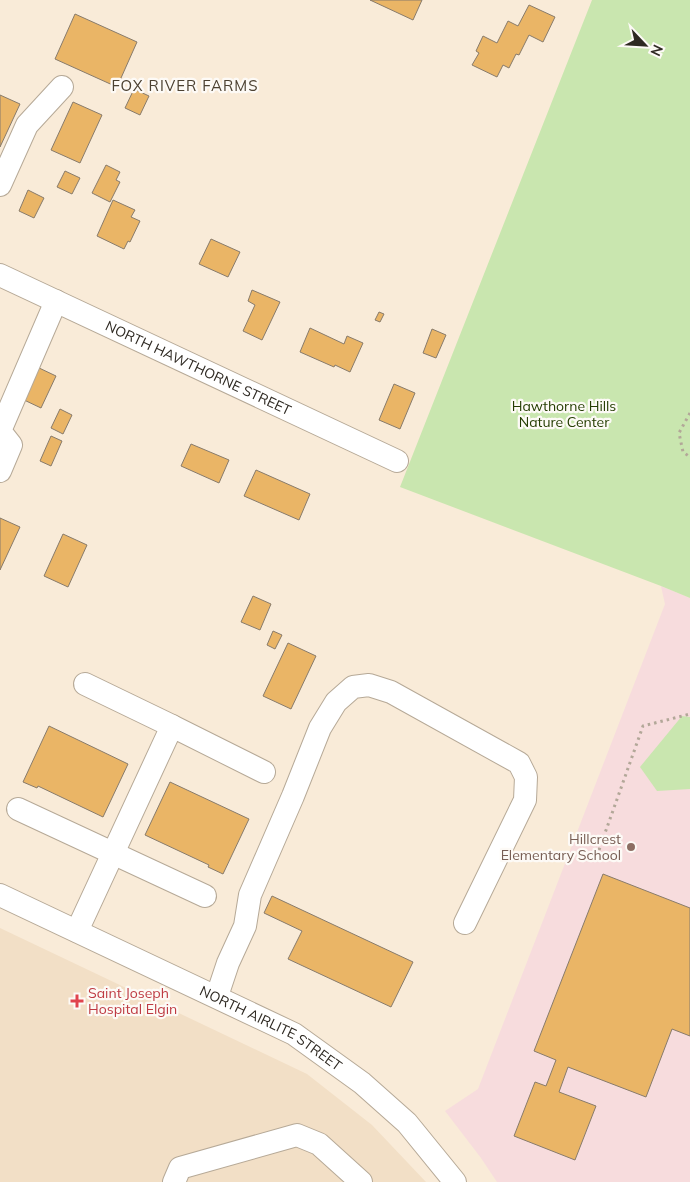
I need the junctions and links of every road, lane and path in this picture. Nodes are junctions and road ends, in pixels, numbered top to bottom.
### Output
1 (62, 87) dead end
2 (0, 185) edge
3 (0, 275) edge
4 (56, 301) junction
5 (690, 413) edge
6 (690, 457) edge
7 (397, 461) dead end
8 (0, 471) edge
9 (85, 684) dead end
10 (690, 714) edge
11 (172, 726) junction
12 (264, 772) dead end
13 (18, 809) dead end
14 (600, 850) dead end
15 (114, 853) junction
16 (0, 895) edge
17 (205, 896) dead end
18 (465, 923) dead end
19 (77, 931) junction
20 (217, 996) junction
21 (174, 1182) edge
22 (361, 1182) edge
23 (455, 1182) edge

1 - 2 street
3 - 4 street, NORTH HAWTHORNE STREET
4 - 7 street, NORTH HAWTHORNE STREET
4 - 8 street
5 - 6 path
9 - 11 street
10 - 14 path
11 - 12 street
11 - 15 street
13 - 15 street
15 - 17 street
15 - 19 street
16 - 19 street, NORTH AIRLITE STREET
18 - 20 street
19 - 20 street, NORTH AIRLITE STREET
20 - 23 street, NORTH AIRLITE STREET
21 - 22 street

